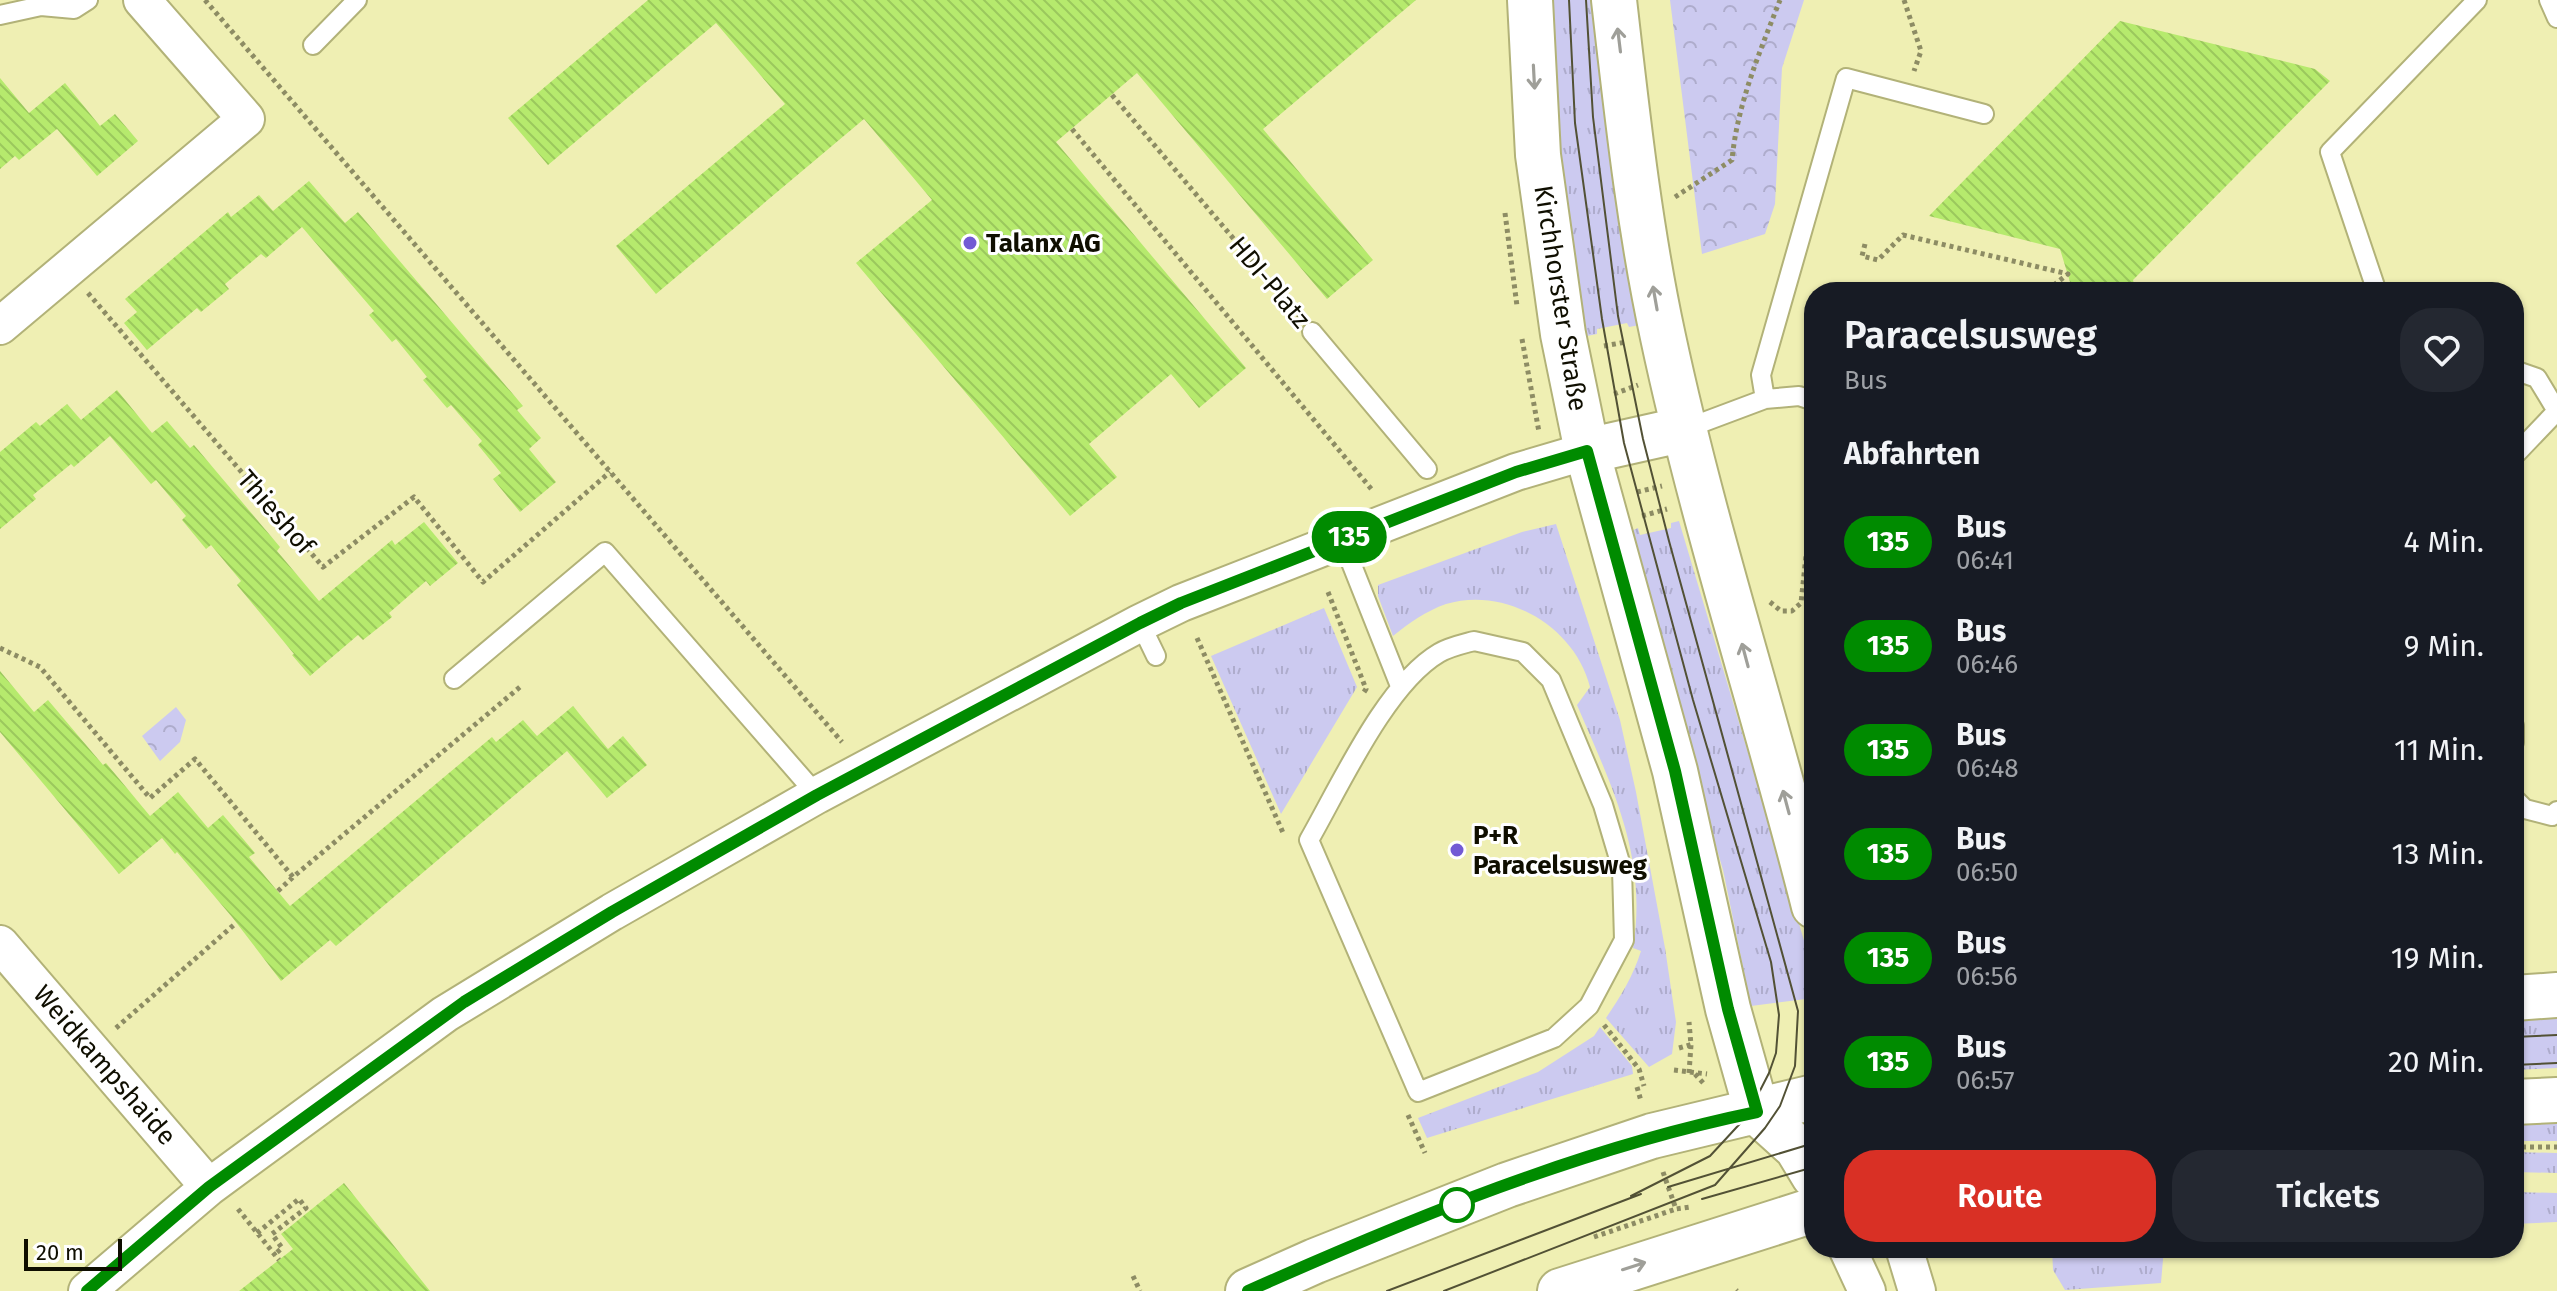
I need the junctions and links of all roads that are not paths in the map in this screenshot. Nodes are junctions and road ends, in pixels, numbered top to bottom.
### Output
1 (88, 0) edge
2 (142, 0) edge
3 (357, 0) edge
4 (1530, 0) edge
5 (1614, 0) edge
6 (2477, 0) edge
7 (2549, 0) edge
8 (0, 15) edge
9 (2557, 18) edge
10 (313, 45) dead end
11 (1984, 114) dead end
12 (2374, 282) edge
13 (0, 326) edge
14 (1312, 332) road end
15 (2524, 373) edge
16 (1804, 398) edge
17 (1765, 399) junction
18 (1685, 429) junction
19 (2524, 446) edge
20 (1587, 451) junction
21 (1427, 469) dead end
22 (1342, 540) junction
23 (1140, 623) junction
24 (1156, 656) dead end
25 (454, 679) dead end
26 (1400, 686) junction
27 (817, 795) junction
28 (2524, 810) edge
29 (2557, 811) edge
30 (1804, 864) edge
31 (0, 944) edge
32 (2557, 995) edge
33 (2524, 997) edge
34 (1804, 1100) edge
35 (2557, 1100) edge
36 (2524, 1102) edge
37 (1757, 1112) junction
38 (1804, 1160) edge
39 (209, 1187) junction
40 (1804, 1213) edge
41 (1852, 1258) edge
42 (1907, 1258) edge
43 (104, 1285) edge
44 (1248, 1291) edge
45 (1560, 1291) edge
46 (1867, 1291) edge
47 (1917, 1291) edge

1 - 8 lane
2 - 13 street
3 - 10 lane
4 -> 20 main road, Kirchhorster Straße
18 -> 5 main road
6 - 12 lane
7 - 9 lane
11 - 17 lane
14 - 21 lane, HDI-Platz
15 - 19 lane
16 - 17 lane
17 - 18 lane
18 - 20 main road
30 -> 18 main road
20 - 22 street
20 - 37 main road, Kirchhorster Straße
22 - 23 street
22 - 26 lane
23 - 24 lane
23 - 27 street
25 - 27 lane
26 - 26 lane
27 - 39 street
28 - 29 lane
31 - 39 street, Weidkampshaide
32 - 33 main road
34 - 37 main road
35 - 36 main road
37 - 38 main road
37 - 44 main road
39 - 43 street
45 -> 40 main road
41 - 46 street
42 - 47 street

